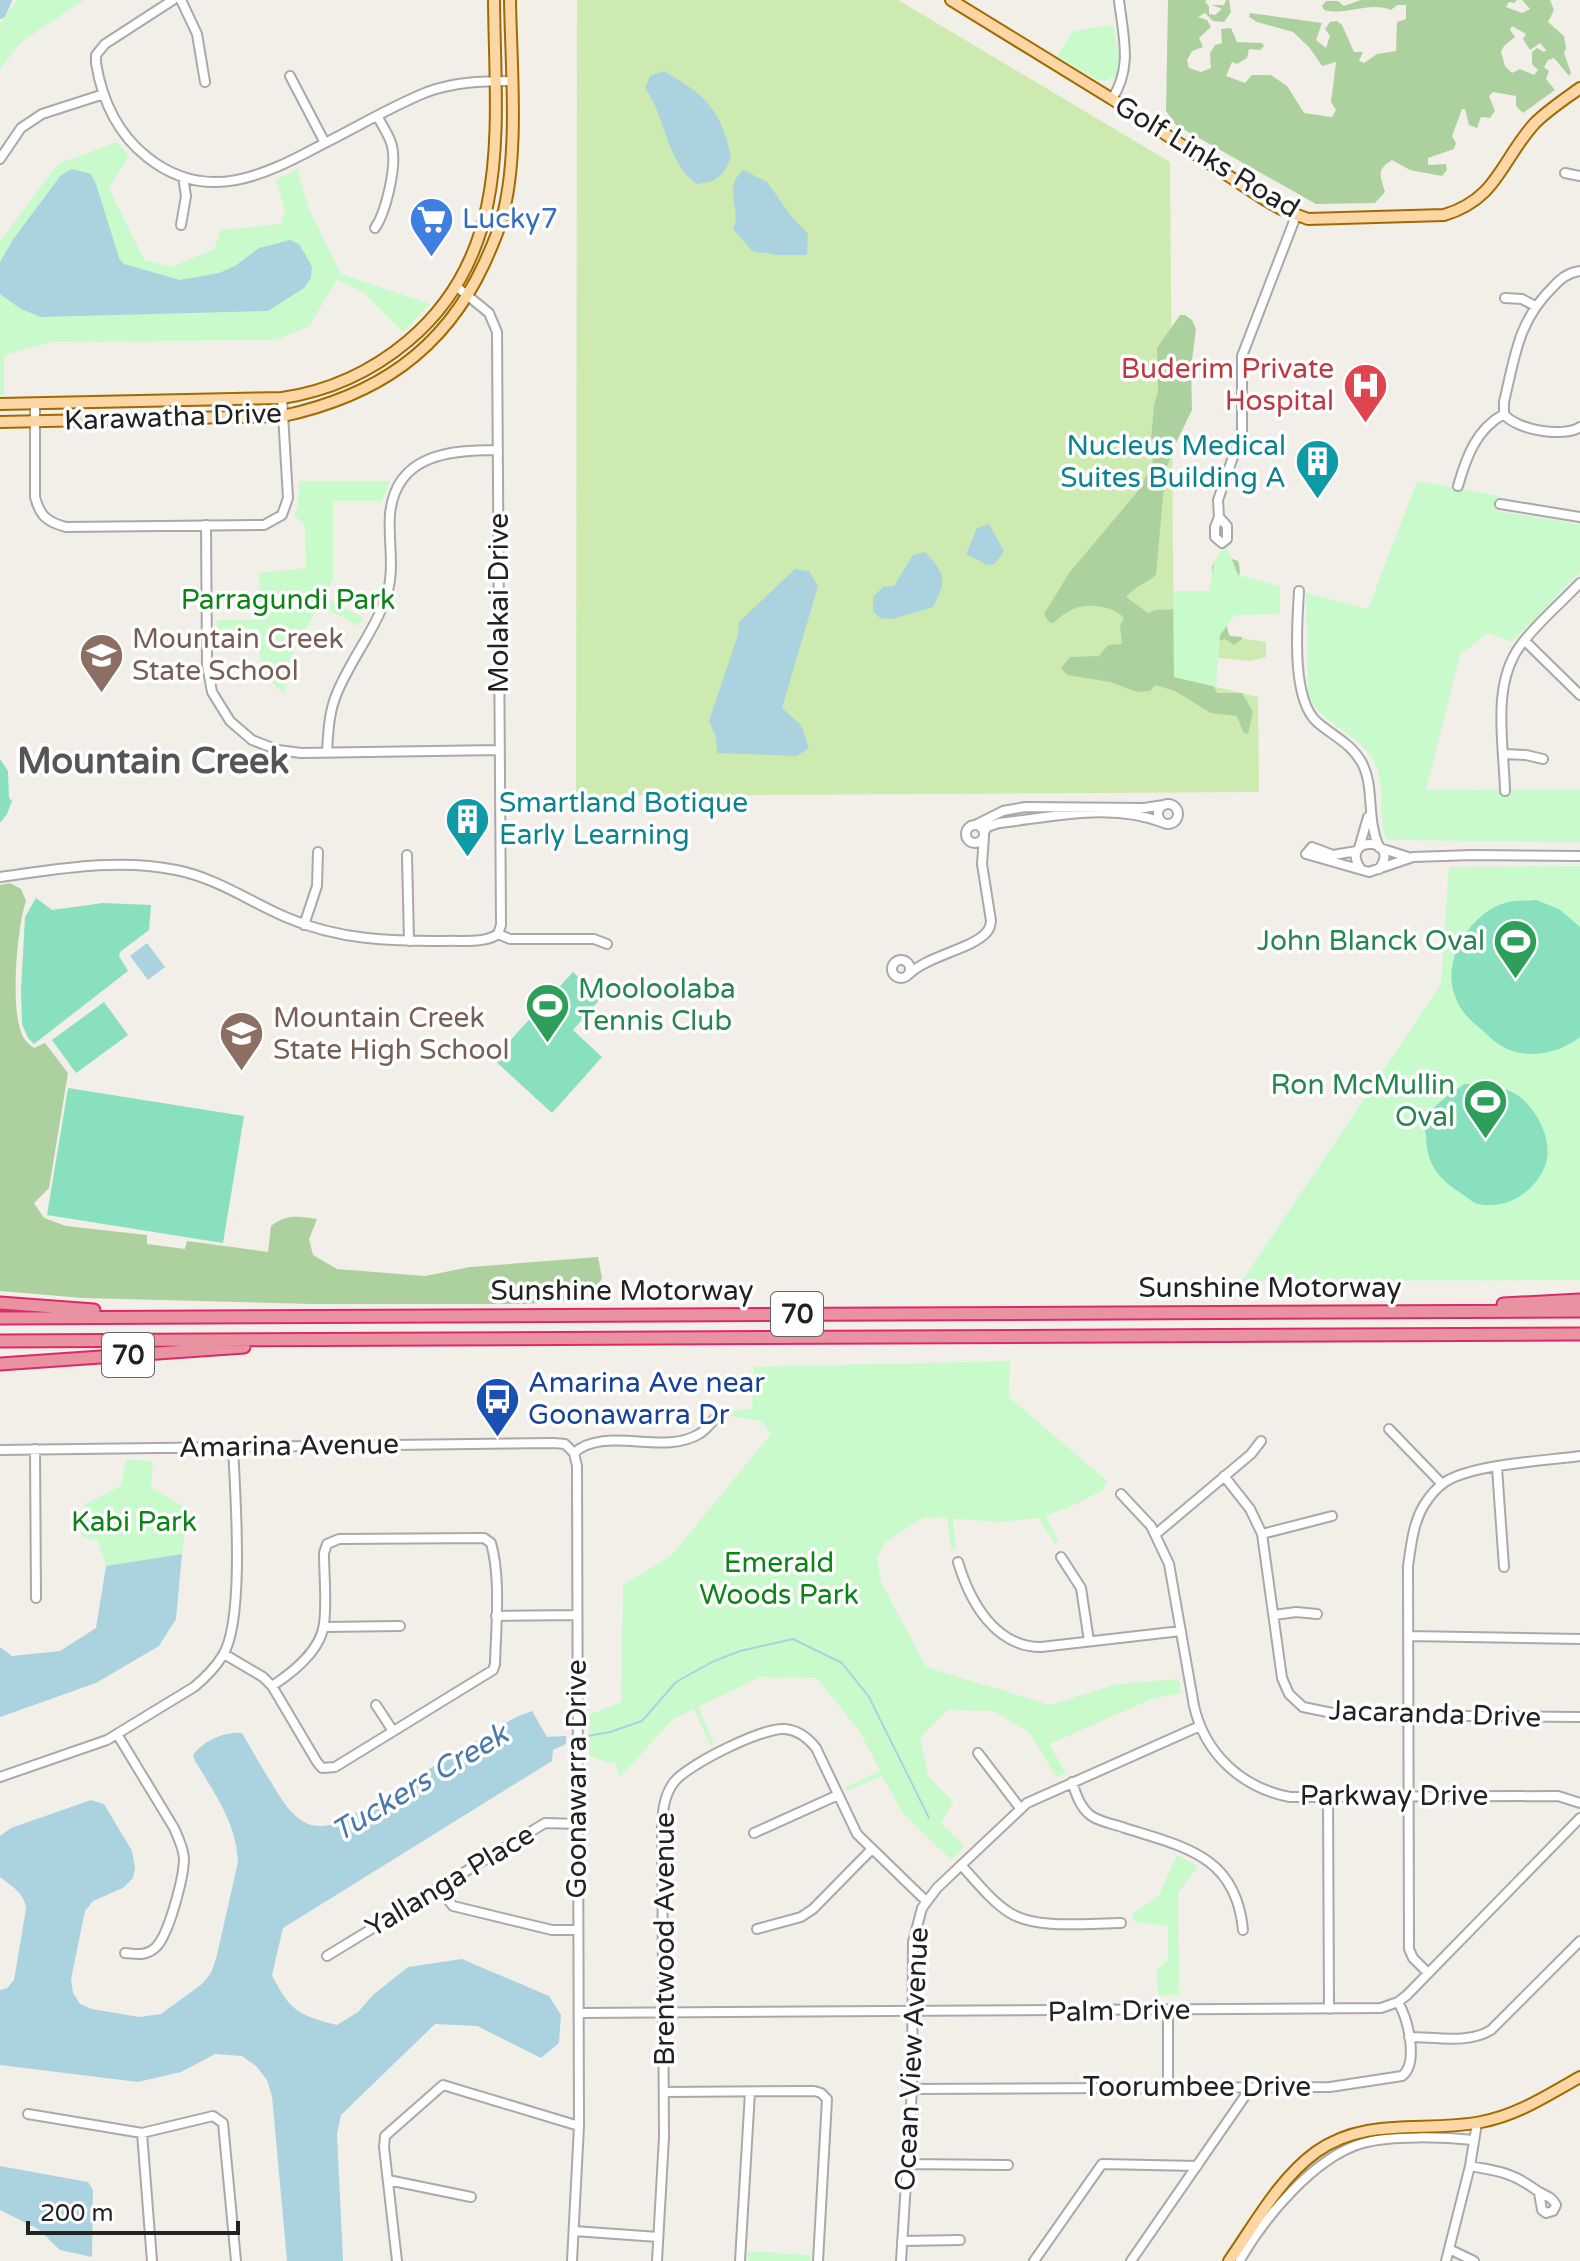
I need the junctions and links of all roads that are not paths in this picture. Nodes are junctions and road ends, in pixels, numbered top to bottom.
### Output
1 (173, 0) edge
2 (181, 0) edge
3 (494, 0) edge
4 (510, 0) edge
5 (951, 0) edge
6 (1119, 0) edge
7 (290, 76) dead end
8 (495, 81) junction
9 (511, 81) junction
10 (205, 82) dead end
11 (1580, 88) edge
12 (104, 94) junction
13 (1112, 99) junction
14 (378, 117) junction
15 (325, 143) junction
16 (0, 159) edge
17 (1565, 173) dead end
18 (1580, 176) edge
19 (183, 177) junction
20 (194, 180) junction
21 (186, 196) junction
22 (1296, 216) junction
23 (486, 217) junction
24 (501, 224) junction
25 (181, 225) dead end
26 (375, 228) dead end
27 (1580, 271) edge
28 (457, 287) junction
29 (468, 295) junction
30 (1505, 298) dead end
31 (1535, 306) junction
32 (425, 348) junction
33 (392, 353) junction
34 (282, 398) junction
35 (35, 403) junction
36 (0, 404) edge
37 (1504, 414) junction
38 (283, 416) junction
39 (36, 421) junction
40 (0, 422) edge
41 (1580, 427) edge
42 (498, 450) junction
43 (1458, 486) dead end
44 (1500, 504) dead end
45 (1219, 517) dead end
46 (1580, 517) edge
47 (206, 525) junction
48 (1580, 583) edge
49 (1299, 591) dead end
50 (1525, 641) junction
51 (1580, 695) edge
52 (500, 750) junction
53 (327, 753) junction
54 (1504, 754) junction
55 (1543, 759) dead end
56 (1505, 791) dead end
57 (1164, 805) junction
58 (1369, 812) junction
59 (1164, 823) junction
60 (975, 825) junction
61 (984, 835) junction
62 (971, 843) junction
63 (1380, 847) junction
64 (1358, 850) junction
65 (318, 852) dead end
66 (407, 855) dead end
67 (1580, 856) edge
68 (1413, 857) junction
69 (982, 864) junction
70 (1379, 869) junction
71 (1364, 871) junction
72 (0, 877) edge
73 (304, 925) junction
74 (498, 934) junction
75 (409, 941) junction
76 (607, 944) dead end
77 (930, 959) junction
78 (903, 960) junction
79 (909, 974) junction
80 (1580, 1300) edge
81 (0, 1303) edge
82 (1480, 1311) junction
83 (1580, 1311) edge
84 (113, 1317) junction
85 (0, 1318) edge
86 (1580, 1337) edge
87 (254, 1340) junction
88 (0, 1341) edge
89 (0, 1364) edge
90 (717, 1416) dead end
91 (1389, 1429) dead end
92 (1261, 1441) dead end
93 (233, 1446) junction
94 (35, 1449) junction
95 (0, 1450) edge
96 (574, 1453) junction
97 (1580, 1456) edge
98 (1497, 1468) junction
99 (1224, 1476) junction
100 (1442, 1484) junction
101 (1121, 1494) dead end
102 (1332, 1516) dead end
103 (1156, 1534) junction
104 (1262, 1534) junction
105 (1061, 1557) dead end
106 (958, 1562) dead end
107 (1504, 1567) dead end
108 (36, 1598) dead end
109 (1317, 1614) dead end
110 (576, 1615) junction
111 (1274, 1615) junction
112 (496, 1616) junction
113 (400, 1626) dead end
114 (324, 1627) junction
115 (1181, 1631) junction
116 (1408, 1636) junction
117 (1580, 1639) edge
118 (1089, 1641) junction
119 (224, 1654) junction
120 (272, 1686) junction
121 (376, 1705) dead end
122 (1408, 1717) junction
123 (1580, 1717) edge
124 (1200, 1726) junction
125 (393, 1731) junction
126 (117, 1734) junction
127 (978, 1753) dead end
128 (0, 1777) edge
129 (1072, 1782) junction
130 (838, 1795) junction
131 (1408, 1797) junction
132 (1328, 1798) junction
133 (1580, 1803) edge
134 (1020, 1808) junction
135 (1580, 1818) edge
136 (578, 1824) junction
137 (754, 1833) dead end
138 (872, 1849) junction
139 (961, 1865) junction
140 (439, 1889) junction
141 (926, 1901) junction
142 (1121, 1923) dead end
143 (757, 1929) dead end
144 (578, 1930) junction
145 (1243, 1930) dead end
146 (1580, 1941) edge
147 (125, 1953) dead end
148 (327, 1956) dead end
149 (1428, 1973) junction
150 (1398, 2002) junction
151 (1329, 2009) junction
152 (1168, 2010) junction
153 (913, 2011) junction
154 (663, 2012) junction
155 (579, 2013) junction
156 (1409, 2037) junction
157 (1580, 2077) edge
158 (1168, 2086) junction
159 (1246, 2087) junction
160 (912, 2089) junction
161 (664, 2092) junction
162 (750, 2092) junction
163 (28, 2114) dead end
164 (1477, 2123) junction
165 (579, 2126) junction
166 (142, 2133) junction
167 (1474, 2140) junction
168 (907, 2164) junction
169 (1008, 2165) dead end
170 (1197, 2166) junction
171 (1470, 2166) junction
172 (388, 2180) junction
173 (1539, 2193) dead end
174 (471, 2197) dead end
175 (574, 2231) junction
176 (658, 2237) junction
177 (960, 2240) dead end
178 (902, 2241) junction
179 (1449, 2249) junction
180 (1236, 2260) edge
181 (152, 2261) edge
182 (236, 2261) edge
183 (397, 2261) edge
184 (572, 2261) edge
185 (657, 2261) edge
186 (740, 2261) edge
187 (818, 2261) edge
188 (901, 2261) edge
189 (1034, 2261) edge
190 (1131, 2261) edge
191 (1446, 2261) edge
192 (1474, 2261) edge

1 - 12 street
2 - 10 street
3 - 8 main road, Karawatha Drive
4 - 9 main road, Karawatha Drive
5 - 13 main road, Golf Links Road
6 - 13 street
7 - 15 street
8 - 9 street
8 - 14 street
8 - 23 main road, Karawatha Drive
9 - 24 main road, Karawatha Drive
11 - 22 main road, Golf Links Road
12 - 16 street
12 - 19 street
13 - 22 main road, Golf Links Road
14 - 15 street
14 - 26 street
15 - 20 street
17 - 18 street
19 - 20 street
19 - 21 street
20 - 21 street
21 - 25 street
22 - 45 street
23 - 24 street
23 - 28 main road, Karawatha Drive
24 - 29 main road, Karawatha Drive
27 - 31 street
28 - 29 street, Molakai Drive
28 - 33 main road, Karawatha Drive
29 - 32 main road, Karawatha Drive
29 - 42 street, Molakai Drive
30 - 31 street
31 - 37 street
32 - 33 street, Karawatha Drive
32 - 38 main road, Karawatha Drive
33 - 34 main road, Karawatha Drive
34 - 35 main road, Karawatha Drive
34 - 38 street
35 - 36 main road, Karawatha Drive
35 - 39 street
37 - 41 street
37 - 43 street
38 - 39 main road, Karawatha Drive
38 - 47 street
39 - 40 main road, Karawatha Drive
39 - 47 street
42 - 52 street, Molakai Drive
42 - 53 street
44 - 46 street
47 - 53 street
48 - 50 street
49 - 58 street
50 - 51 street
50 - 54 street
52 - 53 street
52 - 74 street, Molakai Drive
54 - 55 street
54 - 56 street
57 - 59 street
57 - 59 street
57 - 60 street
58 - 63 street
58 - 64 street
59 - 61 street
60 - 61 street
60 - 62 street
61 - 62 street
61 - 69 street
62 - 69 street
63 - 64 street
63 - 68 street
63 - 70 street
64 - 71 street
64 - 71 street
65 - 73 street
66 - 75 street
67 - 68 street
68 - 70 street
69 - 77 street
70 - 71 street
72 - 73 street
73 - 75 street
74 - 75 street
74 - 76 street
77 - 78 street
77 - 79 street
78 - 79 street
78 - 79 street
80 - 82 highway
81 - 84 highway, 70
82 - 83 highway, Sunshine Motorway / 70
82 - 84 highway, Sunshine Motorway / 70
84 - 85 highway, Sunshine Motorway
86 - 87 highway, Sunshine Motorway / 70
87 - 88 highway, Sunshine Motorway
87 - 89 highway, 70
90 - 96 street
91 - 100 street
92 - 99 street
93 - 94 street, Amarina Avenue
93 - 96 street, Amarina Avenue
93 - 119 street
94 - 95 street, Amarina Avenue
94 - 108 street
96 - 110 street, Goonawarra Drive
97 - 98 street
98 - 100 street
98 - 107 street
99 - 103 street
99 - 104 street, Jacaranda Drive
100 - 116 street
101 - 103 street, Parkway Drive
102 - 104 street
103 - 115 street, Parkway Drive
104 - 111 street, Jacaranda Drive
105 - 118 street
106 - 118 street
109 - 111 street
110 - 112 street
110 - 136 street, Goonawarra Drive
111 - 122 street, Jacaranda Drive
112 - 114 street
112 - 125 street
113 - 114 street
114 - 120 street
115 - 118 street
115 - 124 street, Parkway Drive
116 - 117 street
116 - 122 street
119 - 120 street
119 - 126 street
120 - 125 street
121 - 125 street
122 - 123 street, Jacaranda Drive
122 - 131 street
124 - 129 street, Ocean View Avenue
124 - 132 street, Parkway Drive
126 - 128 street
126 - 147 street
127 - 134 street
129 - 134 street, Ocean View Avenue
129 - 145 street
130 - 137 street
130 - 138 street, Brentwood Avenue
130 - 154 street, Brentwood Avenue
131 - 132 street, Parkway Drive
131 - 133 street, Parkway Drive
131 - 149 street
132 - 151 street
134 - 139 street, Ocean View Avenue
135 - 149 street
136 - 140 street, Yallanga Place
136 - 144 street, Goonawarra Drive
138 - 141 street, Brentwood Avenue
138 - 143 street
139 - 141 street, Ocean View Avenue
139 - 142 street
140 - 144 street
140 - 148 street, Yallanga Place
141 - 153 street, Ocean View Avenue
144 - 155 street, Goonawarra Drive
146 - 156 street
149 - 150 street
150 - 151 street, Palm Drive
150 - 156 street, Toorumbee Drive
151 - 152 street, Palm Drive
152 - 153 street, Palm Drive
152 - 158 street
153 - 154 street, Palm Drive
153 - 160 street, Ocean View Avenue
154 - 155 street, Palm Drive
154 - 161 street, Brentwood Avenue
155 - 165 street, Goonawarra Drive
156 - 159 street, Toorumbee Drive
157 - 164 main road
158 - 159 street, Toorumbee Drive
158 - 160 street, Toorumbee Drive
159 - 170 street
160 - 168 street, Ocean View Avenue
161 - 162 street
161 - 176 street, Brentwood Avenue
162 - 186 street
162 - 187 street
163 - 166 street
164 - 167 street
164 - 180 main road
165 - 172 street
165 - 175 street, Goonawarra Drive
166 - 181 street
166 - 182 street
167 - 171 street
167 - 180 street
168 - 169 street
168 - 178 street, Ocean View Avenue
170 - 189 street
170 - 190 street
171 - 173 street
171 - 179 street
172 - 174 street
172 - 183 street
175 - 176 street
175 - 184 street, Goonawarra Drive
176 - 185 street, Brentwood Avenue
177 - 178 street
178 - 188 street, Ocean View Avenue
179 - 191 street
179 - 192 street

